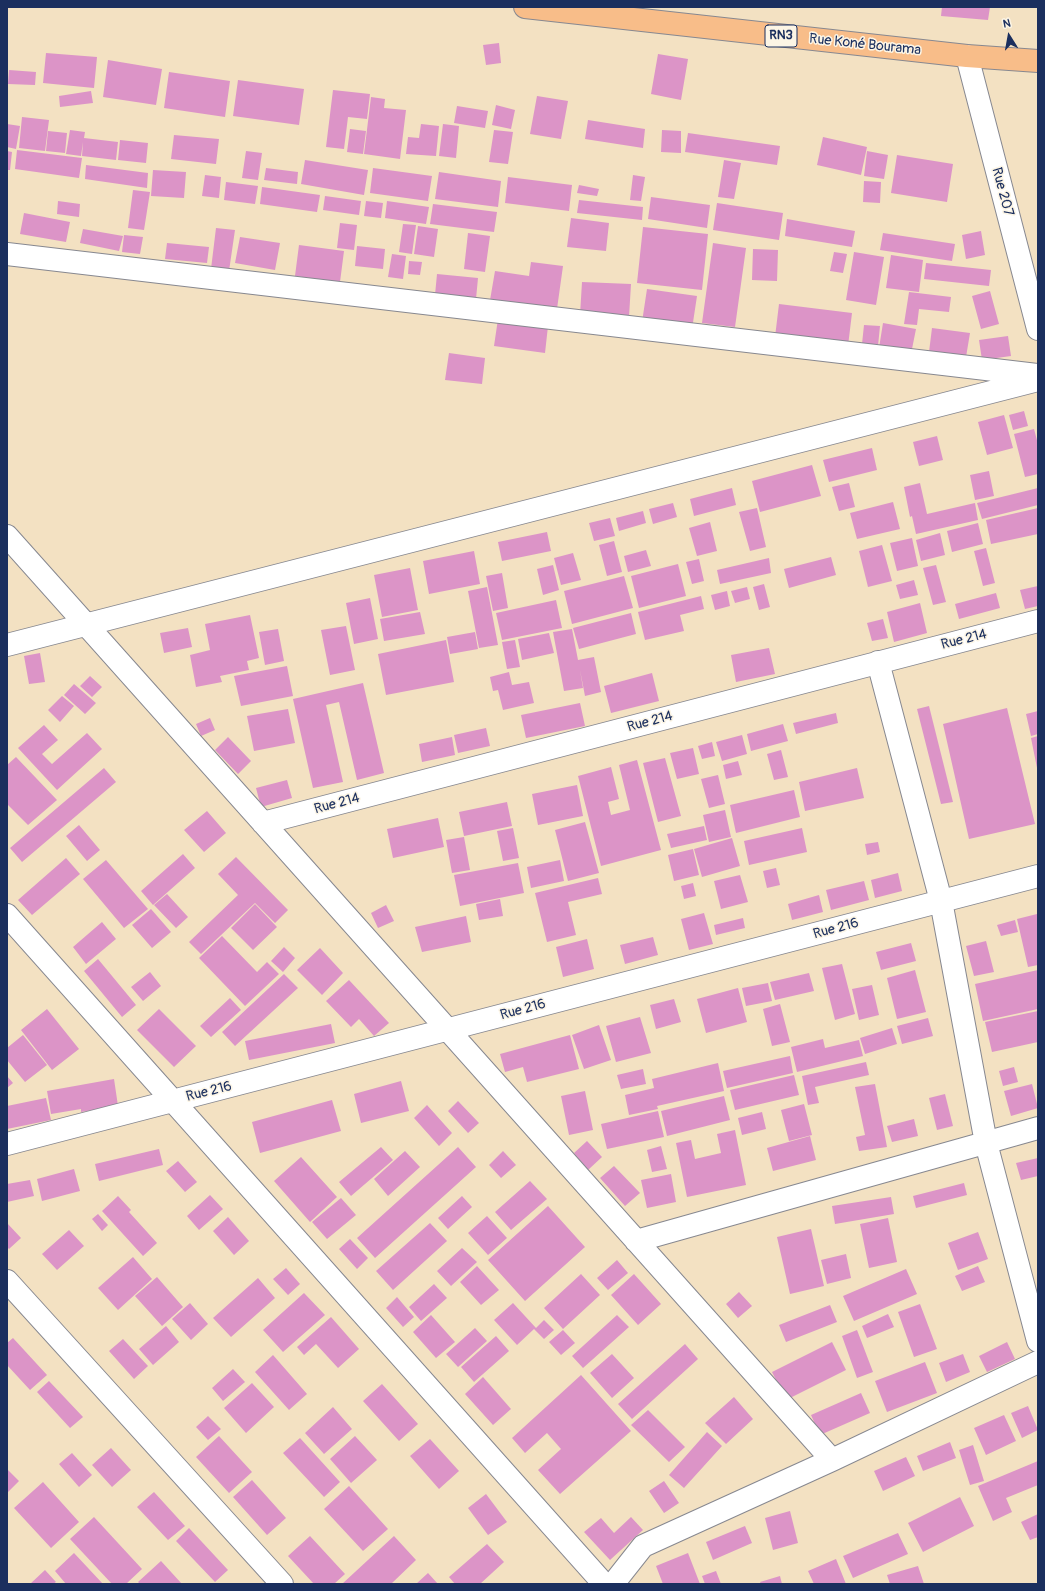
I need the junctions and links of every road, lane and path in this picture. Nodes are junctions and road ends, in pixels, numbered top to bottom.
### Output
1 (525, 7) edge
2 (967, 56) junction
3 (1038, 61) edge
4 (7, 254) edge
5 (1038, 329) edge
6 (1038, 375) edge
7 (1038, 380) edge
8 (7, 536) edge
9 (1038, 621) edge
10 (86, 625) junction
11 (7, 645) edge
12 (878, 662) junction
13 (263, 823) junction
14 (1038, 876) edge
15 (941, 901) junction
16 (7, 915) edge
17 (448, 1030) junction
18 (173, 1101) junction
19 (1038, 1128) edge
20 (986, 1143) junction
21 (7, 1144) edge
22 (636, 1241) junction
23 (7, 1281) edge
24 (1038, 1341) edge
25 (1038, 1362) edge
26 (832, 1460) junction
27 (282, 1584) edge
28 (604, 1584) edge
29 (613, 1584) edge

1 - 2 highway, Rue Koné Bourama / RN3
2 - 3 highway, Rue Koné Bourama / RN3
2 - 5 street, Rue 207
4 - 6 street
7 - 10 street
8 - 10 street
9 - 12 street, Rue 214
10 - 11 street
10 - 13 street
12 - 13 street, Rue 214
12 - 15 street
13 - 17 street
14 - 15 street, Rue 216
15 - 17 street, Rue 216
15 - 20 street
16 - 18 street
17 - 18 street, Rue 216
17 - 22 street
18 - 21 street, Rue 216
18 - 28 street
19 - 20 street
20 - 22 street
20 - 24 street
22 - 26 street
23 - 27 street
25 - 26 street
26 - 29 street

